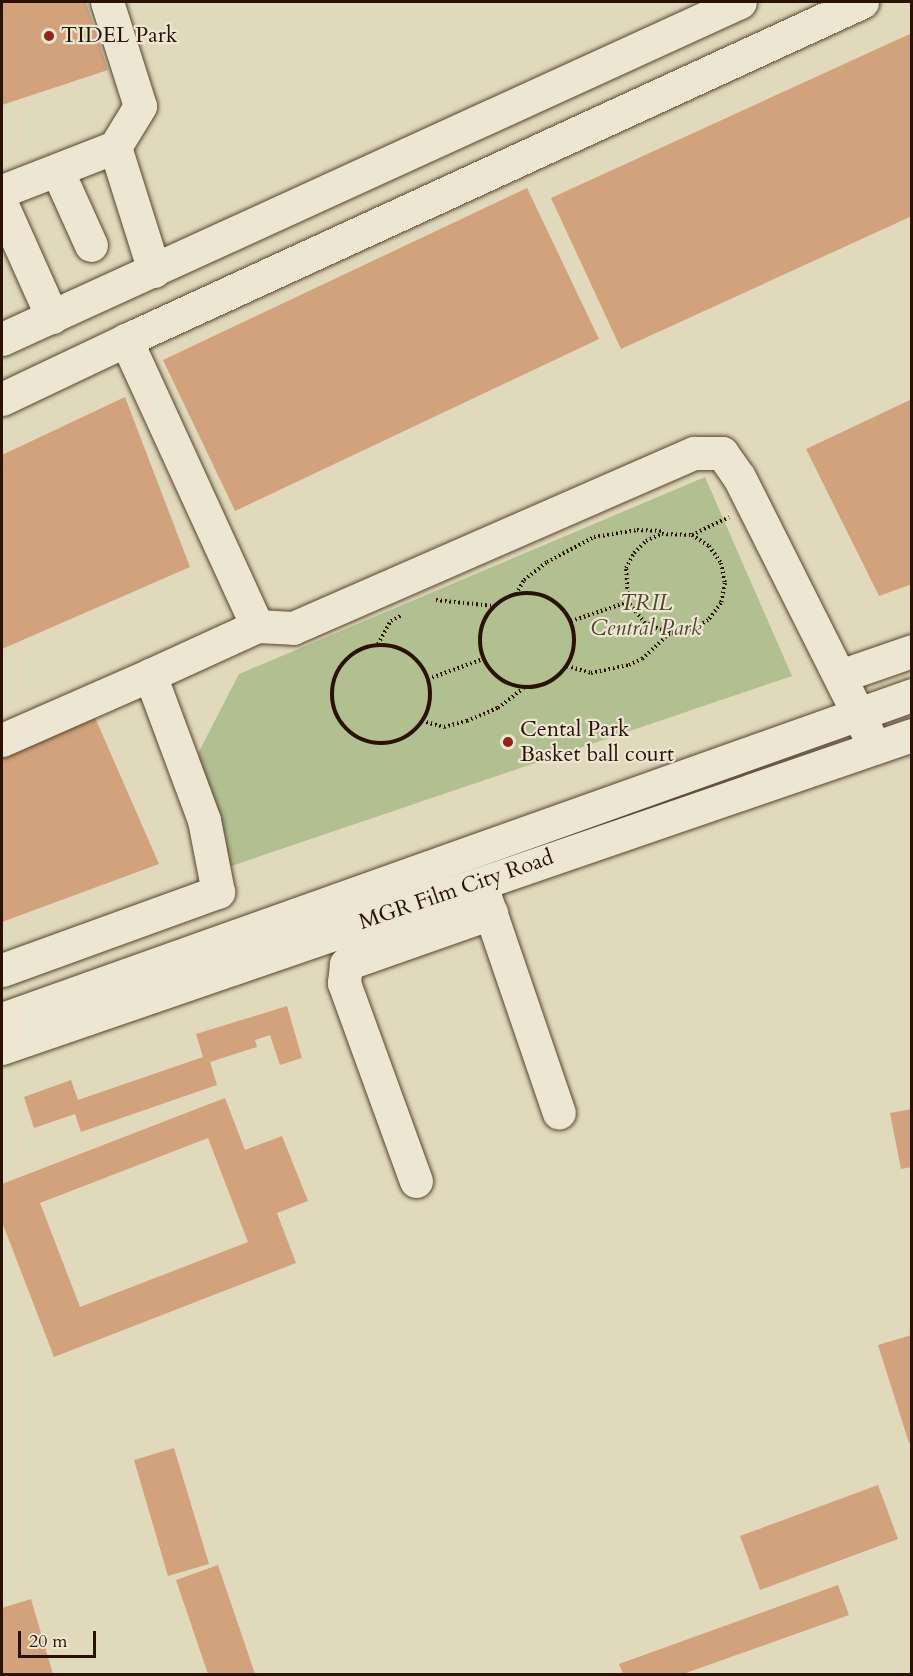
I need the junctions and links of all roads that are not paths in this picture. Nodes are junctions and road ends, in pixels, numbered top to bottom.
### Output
1 (107, 2) edge
2 (740, 2) edge
3 (862, 2) edge
4 (115, 147) junction
5 (58, 172) junction
6 (2, 191) edge
7 (2, 205) edge
8 (91, 245) dead end
9 (154, 271) junction
10 (52, 317) junction
11 (2, 339) edge
12 (126, 340) junction
13 (2, 399) edge
14 (257, 626) junction
15 (912, 651) edge
16 (150, 675) junction
17 (840, 676) junction
18 (912, 695) edge
19 (858, 714) junction
20 (912, 735) edge
21 (2, 740) edge
22 (875, 747) junction
23 (478, 881) junction
24 (491, 914) junction
25 (2, 970) edge
26 (2, 1019) edge
27 (2, 1048) edge
28 (559, 1113) dead end
29 (416, 1181) dead end

1 - 4 lane
2 - 9 lane
3 - 12 lane
4 - 5 lane
4 - 9 lane
5 - 6 lane
5 - 8 lane
7 - 10 lane
9 - 10 lane
10 - 11 lane
12 - 13 lane
12 - 14 lane
14 - 16 lane
14 - 17 lane
15 - 17 lane
16 - 21 lane
16 - 25 lane
17 - 19 lane
18 - 19 lane
19 - 22 lane
19 - 26 lane
20 - 22 lane, MGR Film City Road
22 - 23 lane, MGR Film City Road
23 - 24 lane
23 - 27 lane, MGR Film City Road
24 - 28 lane
24 - 29 lane

